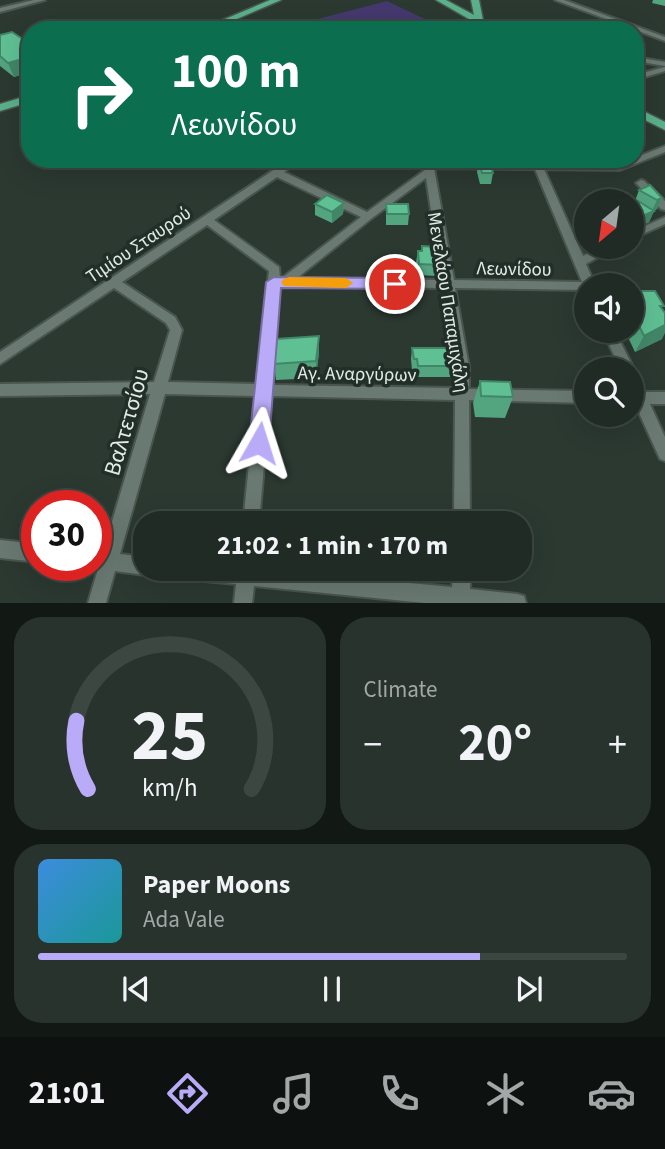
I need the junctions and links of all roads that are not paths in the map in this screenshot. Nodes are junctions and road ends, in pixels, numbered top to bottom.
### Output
1 (42, 0) edge
2 (277, 0) edge
3 (290, 0) edge
4 (440, 0) edge
5 (475, 0) edge
6 (558, 0) edge
7 (0, 10) edge
8 (226, 21) edge
9 (240, 21) edge
10 (477, 21) edge
11 (481, 21) edge
12 (616, 21) edge
13 (644, 31) edge
14 (665, 39) edge
15 (644, 61) edge
16 (665, 67) edge
17 (644, 75) edge
18 (21, 95) edge
19 (0, 101) edge
20 (21, 101) edge
21 (0, 108) edge
22 (644, 115) edge
23 (665, 127) edge
24 (665, 149) edge
25 (644, 157) edge
26 (284, 168) edge
27 (426, 168) edge
28 (430, 168) edge
29 (540, 168) edge
30 (276, 173) junction
31 (641, 183) dead end
32 (665, 207) edge
33 (368, 216) junction
34 (206, 219) junction
35 (665, 220) edge
36 (644, 230) edge
37 (587, 259) edge
38 (579, 263) junction
39 (583, 273) edge
40 (114, 282) junction
41 (280, 282) junction
42 (449, 284) junction
43 (574, 286) edge
44 (0, 359) edge
45 (160, 388) junction
46 (0, 390) edge
47 (264, 390) junction
48 (464, 394) junction
49 (574, 397) edge
50 (644, 398) edge
51 (665, 398) edge
52 (644, 413) edge
53 (665, 454) edge
54 (252, 511) edge
55 (462, 511) edge
56 (112, 534) edge
57 (0, 549) edge
58 (21, 551) edge
59 (112, 562) edge
60 (133, 565) edge
61 (100, 581) edge
62 (245, 581) edge
63 (307, 581) edge
64 (462, 581) edge
65 (461, 601) edge
66 (97, 603) edge
67 (243, 603) edge
68 (517, 603) edge

1 - 7 street
2 - 8 main road
3 - 9 main road
4 - 10 main road
5 - 11 main road
6 - 12 street
13 - 14 street
15 - 16 street
16 - 17 street
18 - 19 main road
20 - 21 main road
22 - 23 main road
24 - 25 street
26 - 30 street, Τιμίου Σταυρού
27 - 33 street
28 - 42 street, Μενελάου Παπαμιχάλη
29 - 38 street
30 - 33 street
30 - 34 street, Τιμίου Σταυρού
31 - 32 street
33 - 41 street
34 - 40 street, Τιμίου Σταυρού
34 - 41 street
35 - 36 street
37 - 38 street
38 - 39 street
40 - 44 street, Τιμίου Σταυρού
40 - 45 street, Βαλτετσίου
41 - 42 street, Λεωνίδου
41 - 47 street
42 - 43 street, Λεωνίδου
42 - 48 street, Μενελάου Παπαμιχάλη
45 - 46 street, Αγ. Αναργύρων
45 - 47 street, Αγ. Αναργύρων
45 - 56 street, Βαλτετσίου
47 - 48 street, Αγ. Αναργύρων
47 - 54 street
48 - 49 street, Αγ. Αναργύρων
48 - 55 street, Μενελάου Παπαμιχάλη
50 - 51 street
52 - 53 street
57 - 58 street
59 - 60 street
61 - 66 street, Βαλτετσίου
62 - 67 street
63 - 65 street
64 - 65 street
65 - 68 street

